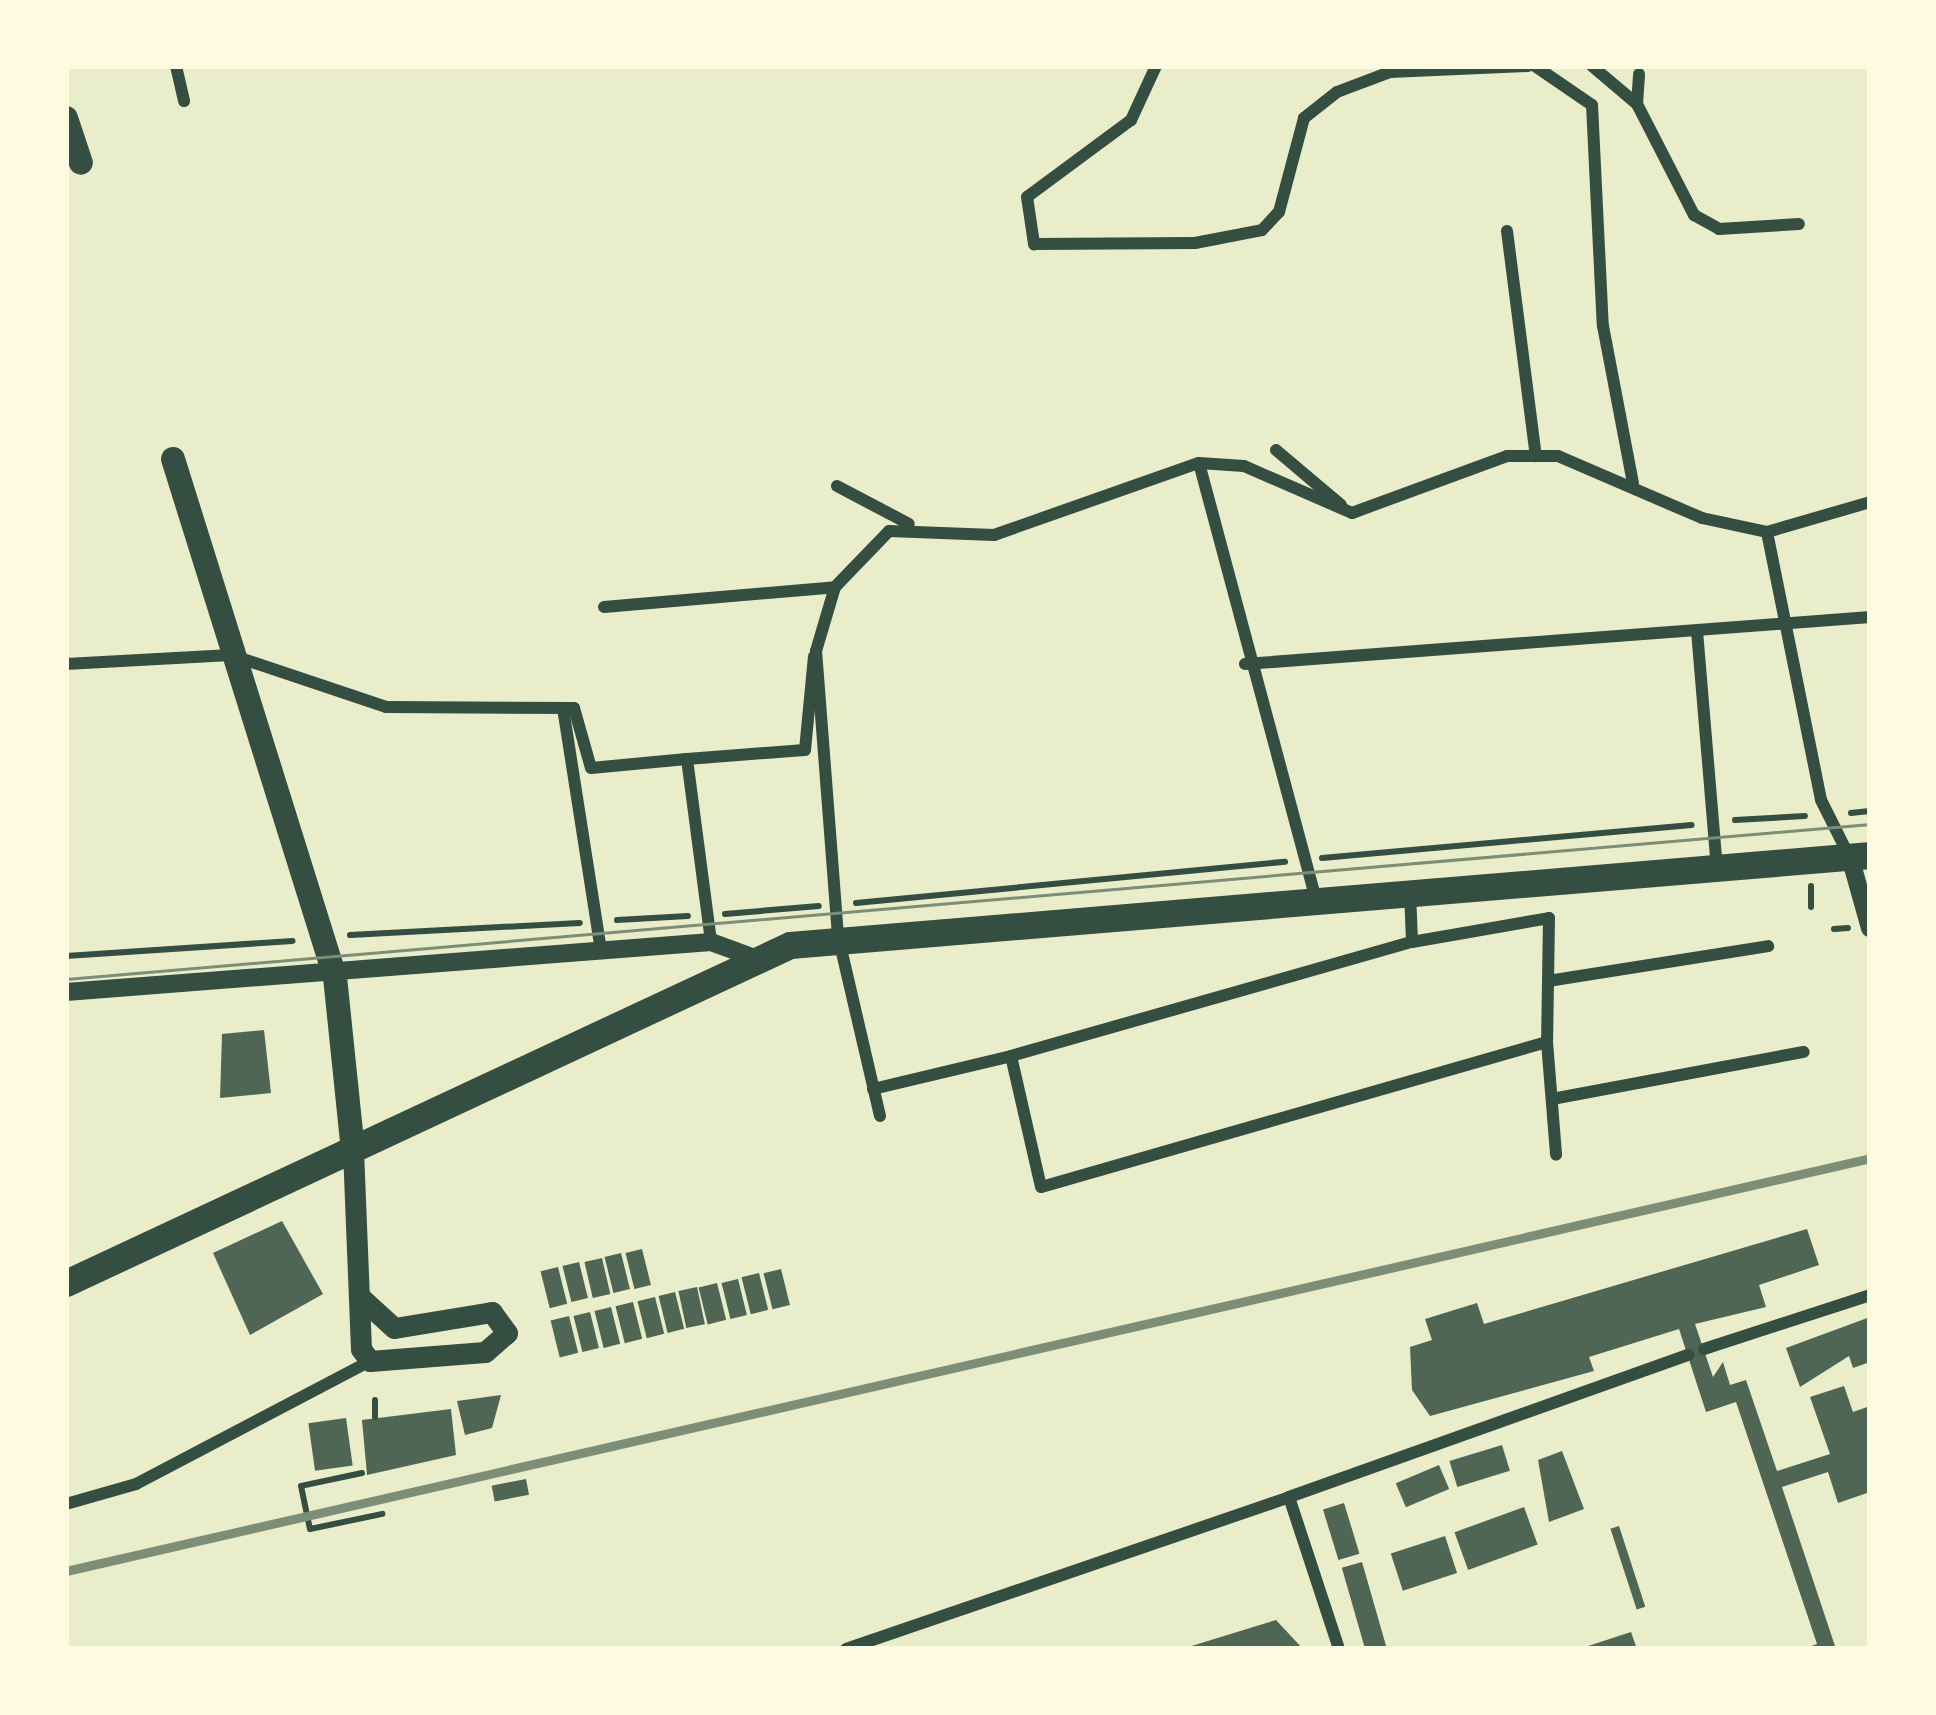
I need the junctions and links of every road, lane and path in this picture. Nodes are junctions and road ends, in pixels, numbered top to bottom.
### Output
1 (176, 66) edge
2 (1156, 66) edge
3 (1531, 66) edge
4 (1592, 66) edge
5 (1639, 74) dead end
6 (184, 101) dead end
7 (1637, 104) junction
8 (66, 118) edge
9 (81, 164) dead end
10 (1799, 224) dead end
11 (1507, 231) dead end
12 (1276, 450) dead end
13 (1536, 456) junction
14 (173, 459) dead end
15 (1199, 463) junction
16 (1633, 483) junction
17 (837, 486) dead end
18 (1870, 502) edge
19 (1352, 513) junction
20 (909, 524) junction
21 (1767, 532) junction
22 (835, 587) junction
23 (604, 607) dead end
24 (1870, 617) edge
25 (1788, 625) junction
26 (1697, 631) junction
27 (816, 651) junction
28 (231, 655) junction
29 (66, 664) edge
30 (1245, 664) junction
31 (563, 708) junction
32 (687, 759) junction
33 (1824, 806) junction
34 (1714, 823) junction
35 (1860, 856) edge
36 (1304, 860) junction
37 (1717, 868) junction
38 (1409, 887) junction
39 (1315, 895) junction
40 (840, 905) junction
41 (707, 915) junction
42 (598, 922) junction
43 (1870, 928) edge
44 (350, 935) dead end
45 (838, 936) junction
46 (293, 941) dead end
47 (711, 942) junction
48 (1412, 942) junction
49 (1768, 946) dead end
50 (601, 950) junction
51 (66, 956) edge
52 (752, 957) junction
53 (335, 977) junction
54 (1548, 981) junction
55 (66, 992) edge
56 (1547, 1042) junction
57 (1804, 1052) dead end
58 (1011, 1056) junction
59 (873, 1089) junction
60 (1552, 1099) junction
61 (880, 1116) dead end
62 (352, 1150) junction
63 (1556, 1155) dead end
64 (66, 1283) edge
65 (1870, 1295) edge
66 (359, 1296) junction
67 (1704, 1349) dead end
68 (1688, 1355) dead end
69 (370, 1361) junction
70 (375, 1400) dead end
71 (375, 1417) dead end
72 (362, 1473) dead end
73 (1289, 1497) junction
74 (66, 1504) edge
75 (382, 1514) dead end
76 (846, 1649) edge
77 (1339, 1649) edge

1 - 6 street
2 - 3 street
3 - 16 street
4 - 7 street
5 - 7 street
7 - 10 street
8 - 9 main road
11 - 13 street
12 - 19 street
13 - 16 street
13 - 19 street
14 - 28 main road
15 - 19 street
15 - 20 street
15 - 30 street
16 - 21 street
17 - 20 street
18 - 21 street
20 - 22 street
21 - 25 street
22 - 23 street
22 - 27 street
24 - 25 street
25 - 26 street
25 - 33 street
26 - 30 street
26 - 34 street
27 - 32 street
27 - 40 street
28 - 29 street
28 - 31 street
28 - 53 main road
30 - 36 street
31 - 32 street
31 - 42 street
32 - 41 street
33 - 34 path
33 - 35 street
34 - 36 path
34 - 37 street
35 - 37 highway
35 - 43 street
36 - 39 street
36 - 40 path
37 - 38 highway
38 - 39 highway
38 - 48 street
39 - 45 highway
40 - 41 path
40 - 45 street
41 - 42 path
41 - 47 street
42 - 44 path
42 - 50 street
45 - 52 highway
45 - 59 street
46 - 51 path
47 - 50 street
47 - 52 street
48 - 54 street
48 - 58 street
49 - 54 street
50 - 53 street
52 - 62 highway
53 - 55 street
53 - 62 main road
54 - 56 street
56 - 58 street
56 - 60 street
57 - 60 street
58 - 59 street
59 - 61 street
60 - 63 street
62 - 64 highway
62 - 66 main road
65 - 67 street
66 - 69 main road
66 - 69 main road
68 - 73 street
69 - 74 street
70 - 71 path
72 - 75 path
73 - 76 street
73 - 77 street

